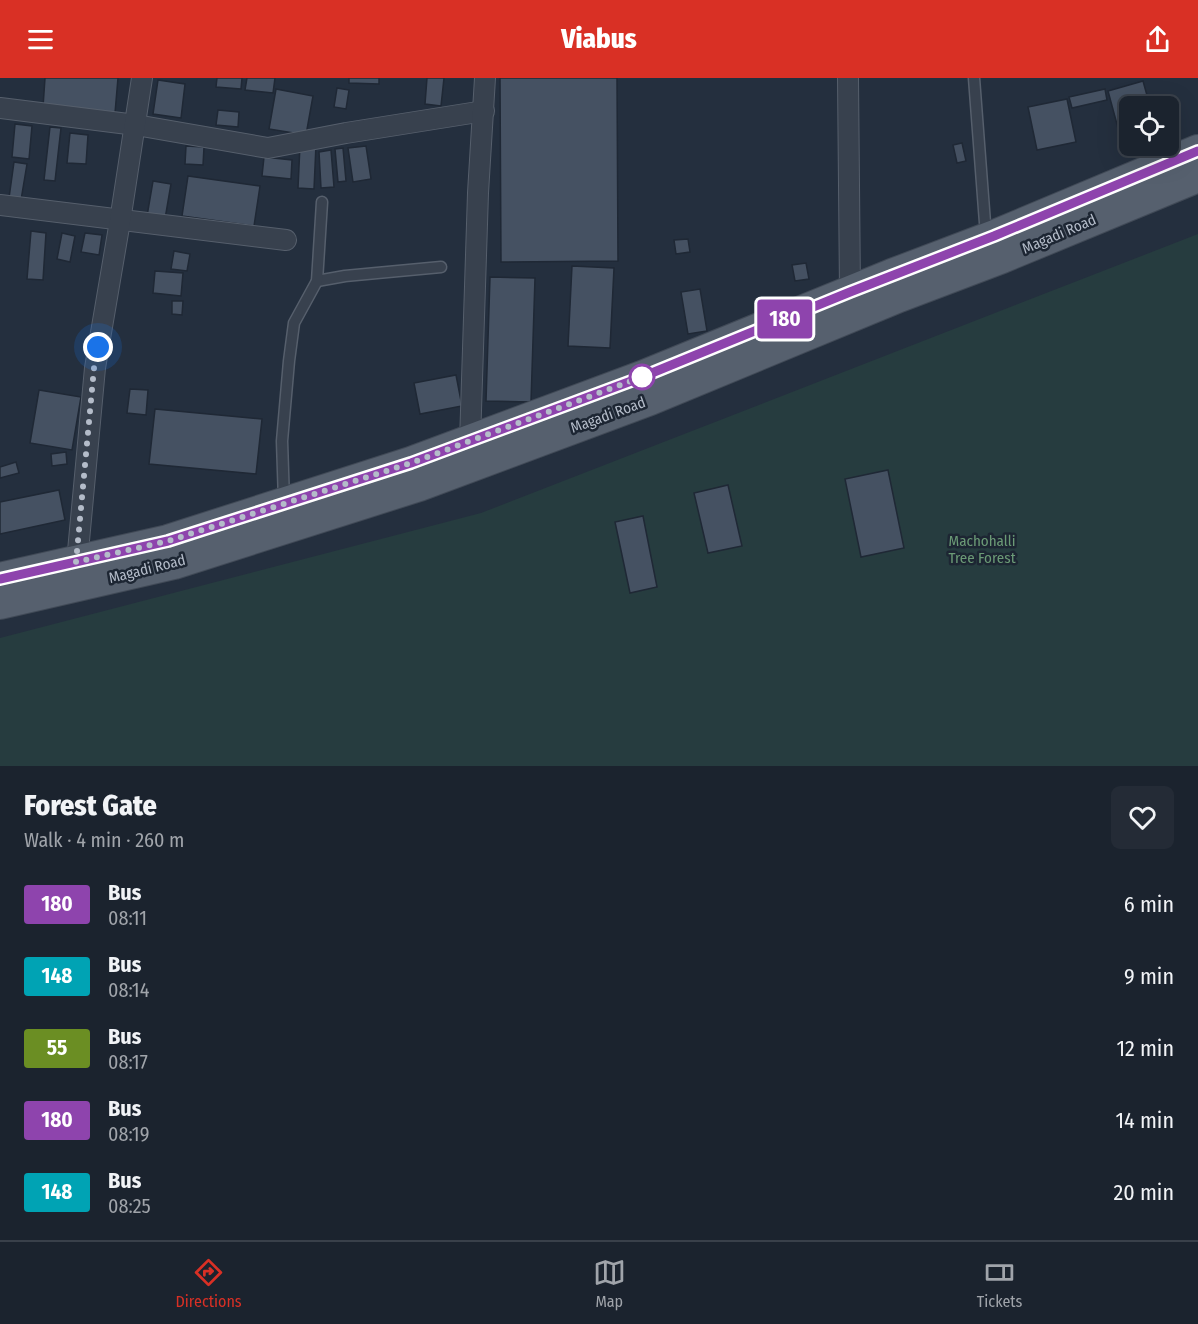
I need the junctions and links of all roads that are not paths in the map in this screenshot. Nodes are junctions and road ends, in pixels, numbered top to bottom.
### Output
1 (142, 78) edge
2 (484, 78) edge
3 (848, 78) edge
4 (974, 78) edge
5 (0, 108) edge
6 (484, 111) junction
7 (136, 125) junction
8 (1198, 151) edge
9 (1198, 176) edge
10 (322, 202) dead end
11 (0, 206) edge
12 (120, 221) junction
13 (986, 239) junction
14 (286, 240) dead end
15 (441, 267) dead end
16 (317, 281) junction
17 (850, 292) junction
18 (470, 442) junction
19 (284, 504) junction
20 (76, 562) junction
21 (0, 579) edge
22 (0, 603) edge

1 - 7 street
2 - 6 street
3 - 17 street
4 - 13 lane
5 - 7 street
6 - 7 street
6 - 18 street
7 - 12 street
8 - 13 main road, Magadi Road
9 - 22 main road, Magadi Road
10 - 16 lane
11 - 12 street
12 - 14 street
12 - 20 street
13 - 17 main road, Magadi Road
15 - 16 lane
16 - 19 lane
17 - 18 main road, Magadi Road
18 - 19 main road, Magadi Road
19 - 20 main road, Magadi Road
20 - 21 main road, Magadi Road

